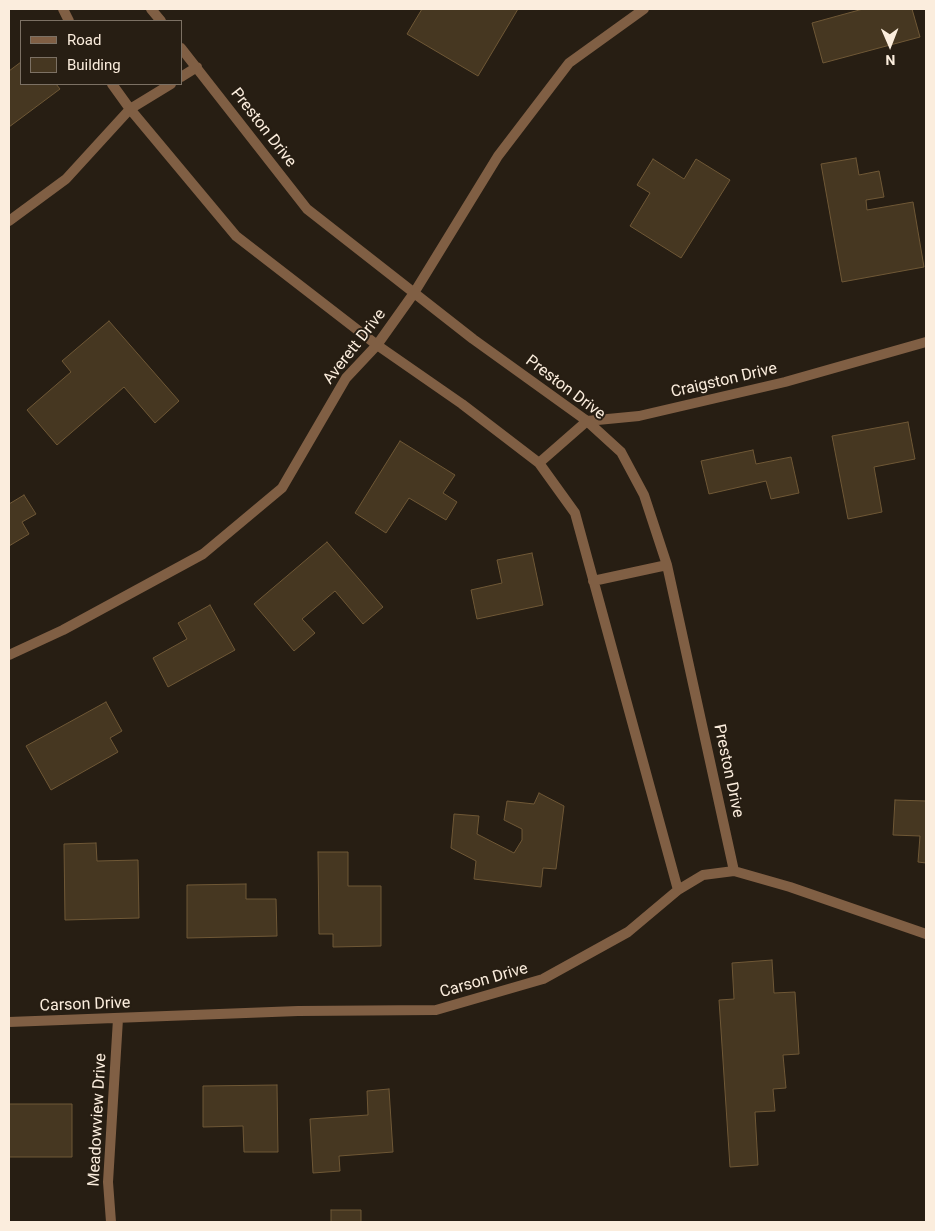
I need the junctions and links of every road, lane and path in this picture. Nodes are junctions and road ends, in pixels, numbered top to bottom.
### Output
1 (151, 9) edge
2 (644, 9) edge
3 (160, 20) edge
4 (182, 49) edge
5 (197, 68) junction
6 (182, 76) edge
7 (113, 85) edge
8 (169, 85) edge
9 (130, 109) junction
10 (9, 221) edge
11 (414, 293) junction
12 (926, 342) edge
13 (377, 345) junction
14 (587, 421) junction
15 (538, 463) junction
16 (667, 565) junction
17 (593, 581) junction
18 (9, 655) edge
19 (734, 871) junction
20 (678, 890) junction
21 (926, 934) edge
22 (118, 1019) junction
23 (9, 1022) edge
24 (111, 1222) edge

1 - 3 street
2 - 11 street, Averett Drive
4 - 5 street, Preston Drive
5 - 6 street
5 - 11 street, Preston Drive
7 - 9 street
8 - 9 street
9 - 10 street
9 - 13 street
11 - 13 street, Averett Drive
11 - 14 street, Preston Drive
12 - 14 street, Craigston Drive
13 - 15 street
13 - 18 street, Averett Drive
14 - 15 street
14 - 16 street, Preston Drive
15 - 17 street
16 - 17 street
16 - 19 street, Preston Drive
17 - 20 street
19 - 20 street, Carson Drive
19 - 21 street, Carson Drive
20 - 22 street, Carson Drive
22 - 23 street, Carson Drive
22 - 24 street, Meadowview Drive

